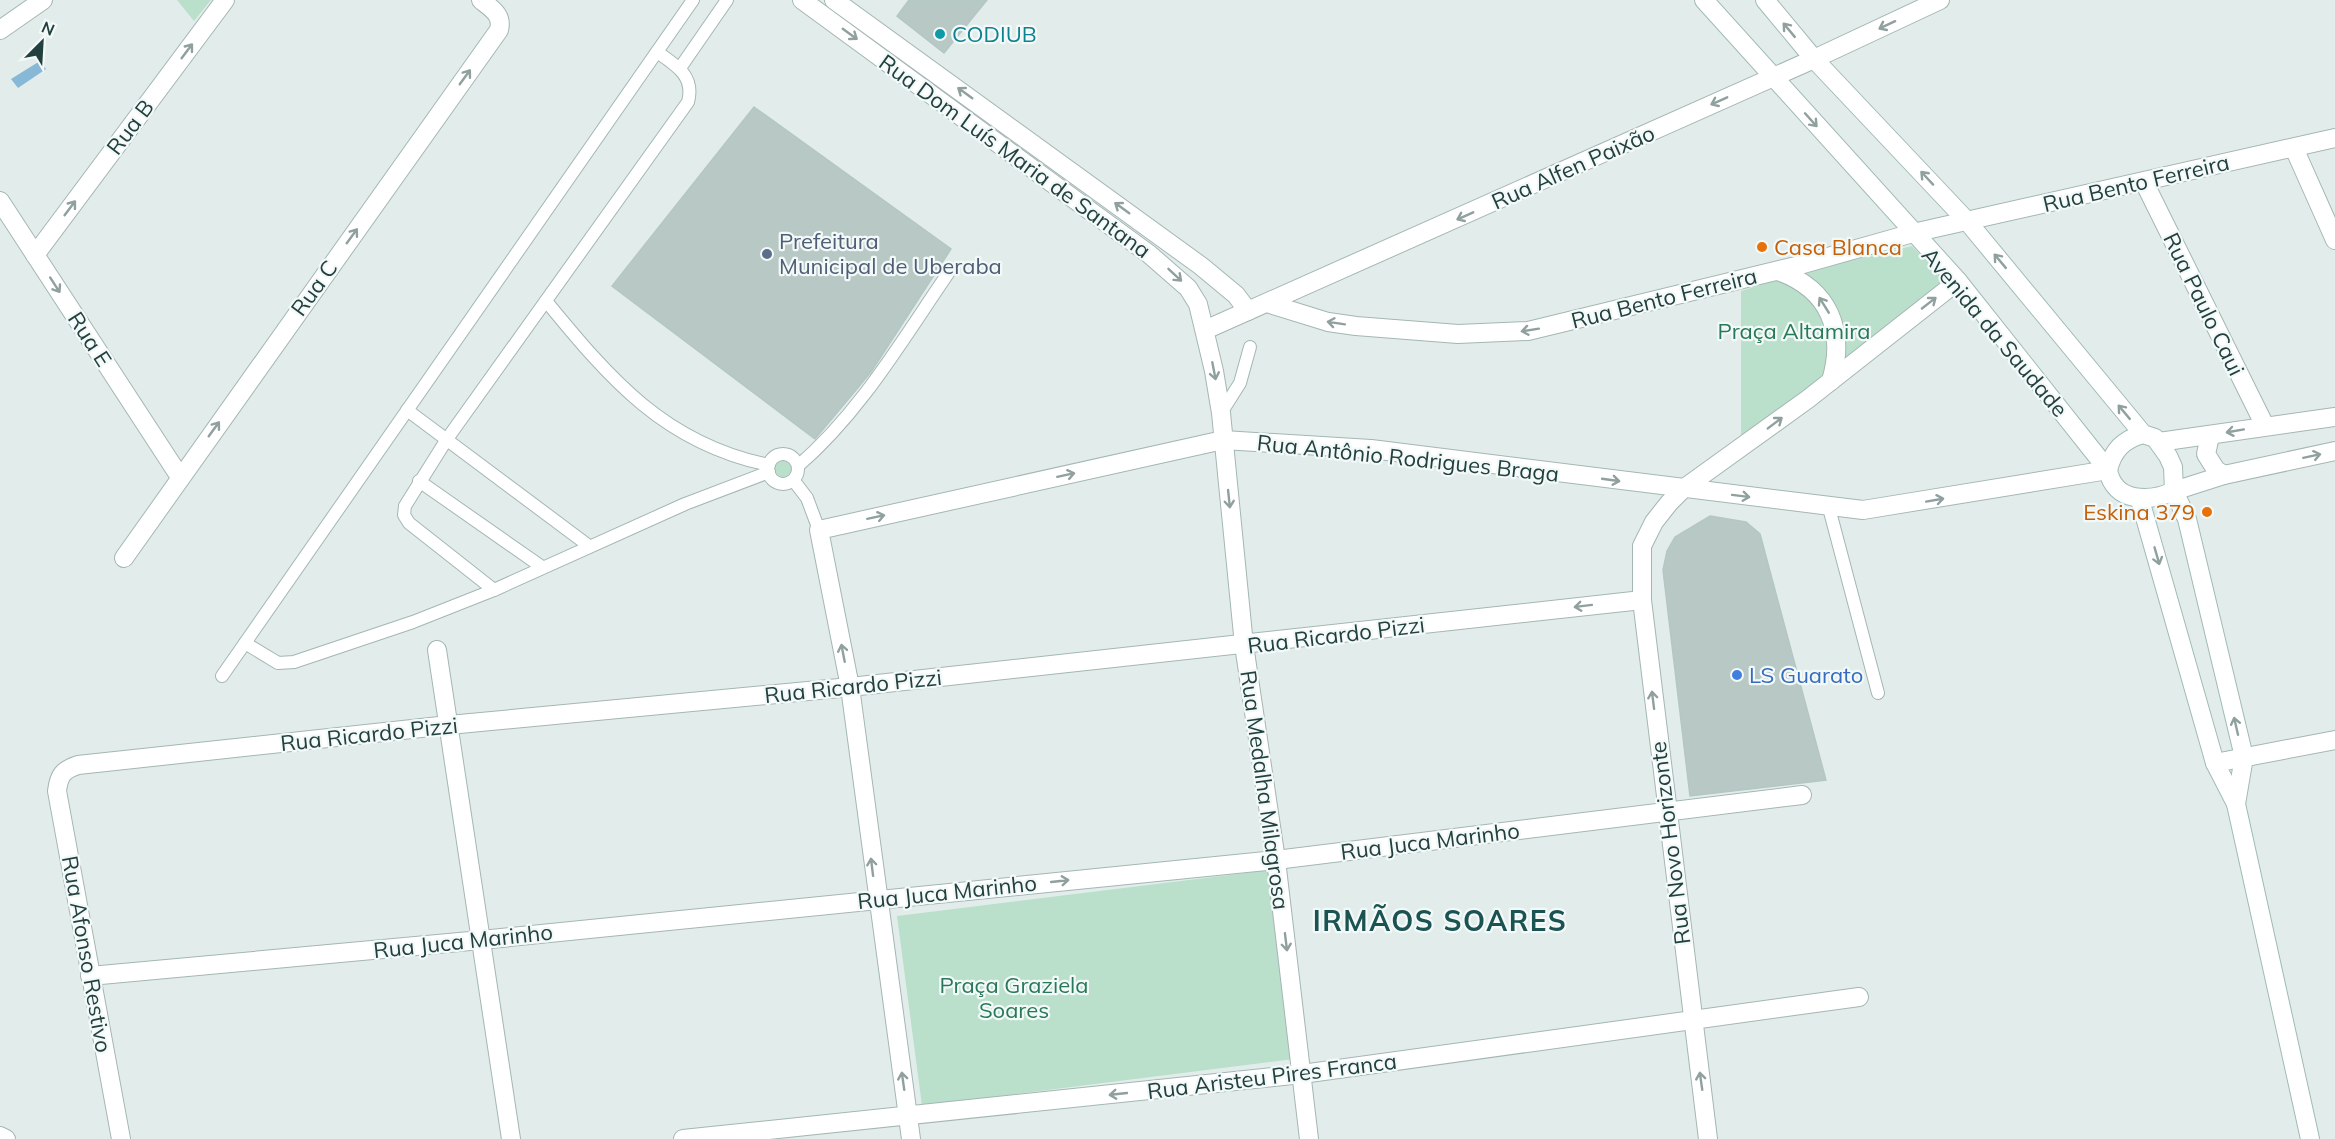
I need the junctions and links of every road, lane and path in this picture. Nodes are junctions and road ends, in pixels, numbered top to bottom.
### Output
1 (42, 0) edge
2 (225, 0) edge
3 (481, 0) edge
4 (693, 0) edge
5 (727, 0) edge
6 (802, 0) edge
7 (834, 0) edge
8 (1704, 0) edge
9 (1765, 0) edge
10 (1940, 0) edge
11 (0, 30) edge
12 (657, 51) junction
13 (1814, 59) junction
14 (680, 68) junction
15 (1772, 77) junction
16 (2335, 138) edge
17 (2294, 148) junction
18 (2144, 182) junction
19 (0, 201) edge
20 (1967, 221) junction
21 (1912, 233) junction
22 (2335, 240) edge
23 (35, 255) junction
24 (951, 269) dead end
25 (1778, 271) junction
26 (1958, 281) junction
27 (546, 301) junction
28 (1270, 304) junction
29 (1248, 311) junction
30 (1205, 330) junction
31 (1250, 347) dead end
32 (1831, 381) junction
33 (408, 410) junction
34 (1221, 413) junction
35 (2335, 417) edge
36 (2265, 426) junction
37 (2210, 436) junction
38 (2151, 438) junction
39 (447, 439) junction
40 (1222, 440) junction
41 (2335, 451) edge
42 (798, 466) junction
43 (769, 469) junction
44 (2108, 470) junction
45 (2224, 475) junction
46 (180, 477) junction
47 (419, 481) junction
48 (794, 481) junction
49 (1683, 489) junction
50 (2174, 491) junction
51 (2140, 500) junction
52 (1828, 508) junction
53 (819, 530) junction
54 (589, 546) junction
55 (124, 558) dead end
56 (542, 567) junction
57 (494, 590) junction
58 (1642, 600) junction
59 (245, 643) junction
60 (1244, 645) junction
61 (436, 650) dead end
62 (222, 676) dead end
63 (850, 687) junction
64 (1878, 693) dead end
65 (449, 725) junction
66 (2335, 740) edge
67 (2244, 757) junction
68 (2215, 763) junction
69 (65, 770) joint
70 (1802, 795) dead end
71 (2236, 804) junction
72 (1666, 812) junction
73 (1276, 860) junction
74 (876, 899) junction
75 (481, 940) junction
76 (90, 976) junction
77 (1858, 997) dead end
78 (1692, 1020) junction
79 (1302, 1074) junction
80 (908, 1116) junction
81 (0, 1136) edge
82 (6, 1139) edge
83 (121, 1139) edge
84 (511, 1139) edge
85 (683, 1139) edge
86 (911, 1139) edge
87 (1309, 1139) edge
88 (1708, 1139) edge
89 (2310, 1139) edge

1 - 11 street
23 -> 2 street, Rua B
46 -> 3 street, Rua C
4 - 12 lane
5 - 14 lane
6 -> 30 street, Rua Dom Luís Maria de Santana
29 -> 7 street, Rua Dom Luís Maria de Santana
8 - 15 street, Avenida da Saudade
13 -> 9 street
10 -> 13 street, Rua Alfen Paixão
12 - 14 lane
12 - 33 lane
13 - 15 street, Rua Alfen Paixão
20 -> 13 street
14 - 27 lane
15 -> 21 street, Avenida da Saudade
15 -> 28 street, Rua Alfen Paixão
16 - 17 street, Rua Bento Ferreira
17 - 18 street, Rua Bento Ferreira
17 - 22 street
18 - 20 street, Rua Bento Ferreira
18 - 36 street, Rua Paulo Caui
19 - 23 street, Rua E
20 - 21 street, Rua Bento Ferreira
38 -> 20 street
21 - 25 street, Rua Bento Ferreira
21 - 26 street, Avenida da Saudade
23 -> 46 street, Rua E
24 - 42 lane
25 -> 28 street, Rua Bento Ferreira
32 -> 25 street
32 -> 26 street
26 - 44 street, Avenida da Saudade
27 - 39 lane
27 - 43 lane
28 - 29 street, Rua Alfen Paixão
29 - 30 street, Rua Alfen Paixão
30 -> 34 street, Rua Dom Luís Maria de Santana
31 - 34 lane
49 -> 32 street
33 - 39 lane
33 - 59 lane
34 - 40 street, Rua Medalha Milagrosa
35 - 36 street
36 -> 37 street
37 - 38 street
37 - 45 street
38 - 44 street
38 - 50 street
39 - 47 lane
39 - 54 lane
40 -> 49 street, Rua Antônio Rodrigues Braga
53 -> 40 street, Rua Antônio Rodrigues Braga
40 -> 60 street, Rua Medalha Milagrosa
45 -> 41 street
42 - 43 lane
42 - 48 lane
43 - 48 lane
43 - 54 lane
44 - 51 street, Avenida da Saudade
52 -> 44 street, Rua Antônio Rodrigues Braga
45 - 50 street
46 - 55 street, Rua C
47 - 56 lane
47 - 57 lane
48 - 53 lane
49 -> 52 street, Rua Antônio Rodrigues Braga
49 - 58 street, Rua Novo Horizonte
50 - 51 street
67 -> 50 street
51 -> 68 street
52 - 64 lane
63 -> 53 street
54 - 56 lane
56 - 57 lane
57 - 59 lane
58 -> 60 street, Rua Ricardo Pizzi
72 -> 58 street, Rua Novo Horizonte
59 - 62 lane
60 - 63 street, Rua Ricardo Pizzi
60 - 73 street, Rua Medalha Milagrosa
61 - 65 street
63 - 65 street, Rua Ricardo Pizzi
74 -> 63 street
65 - 69 street, Rua Ricardo Pizzi
65 - 75 street
66 - 67 street
67 - 68 street
67 - 71 street
68 - 71 street
69 - 76 street, Rua Afonso Restivo
70 - 72 street, Rua Juca Marinho
71 - 89 street
72 - 73 street, Rua Juca Marinho
72 - 78 street, Rua Novo Horizonte
74 -> 73 street, Rua Juca Marinho
73 -> 79 street, Rua Medalha Milagrosa
74 - 75 street, Rua Juca Marinho
80 -> 74 street
75 - 76 street, Rua Juca Marinho
75 - 84 street
76 - 83 street, Rua Afonso Restivo
77 - 78 street, Rua Aristeu Pires Franca
78 - 79 street, Rua Aristeu Pires Franca
88 -> 78 street, Rua Novo Horizonte
79 -> 80 street, Rua Aristeu Pires Franca
79 - 87 street, Rua Medalha Milagrosa
80 - 85 street, Rua Aristeu Pires Franca
80 - 86 street
81 - 82 street

